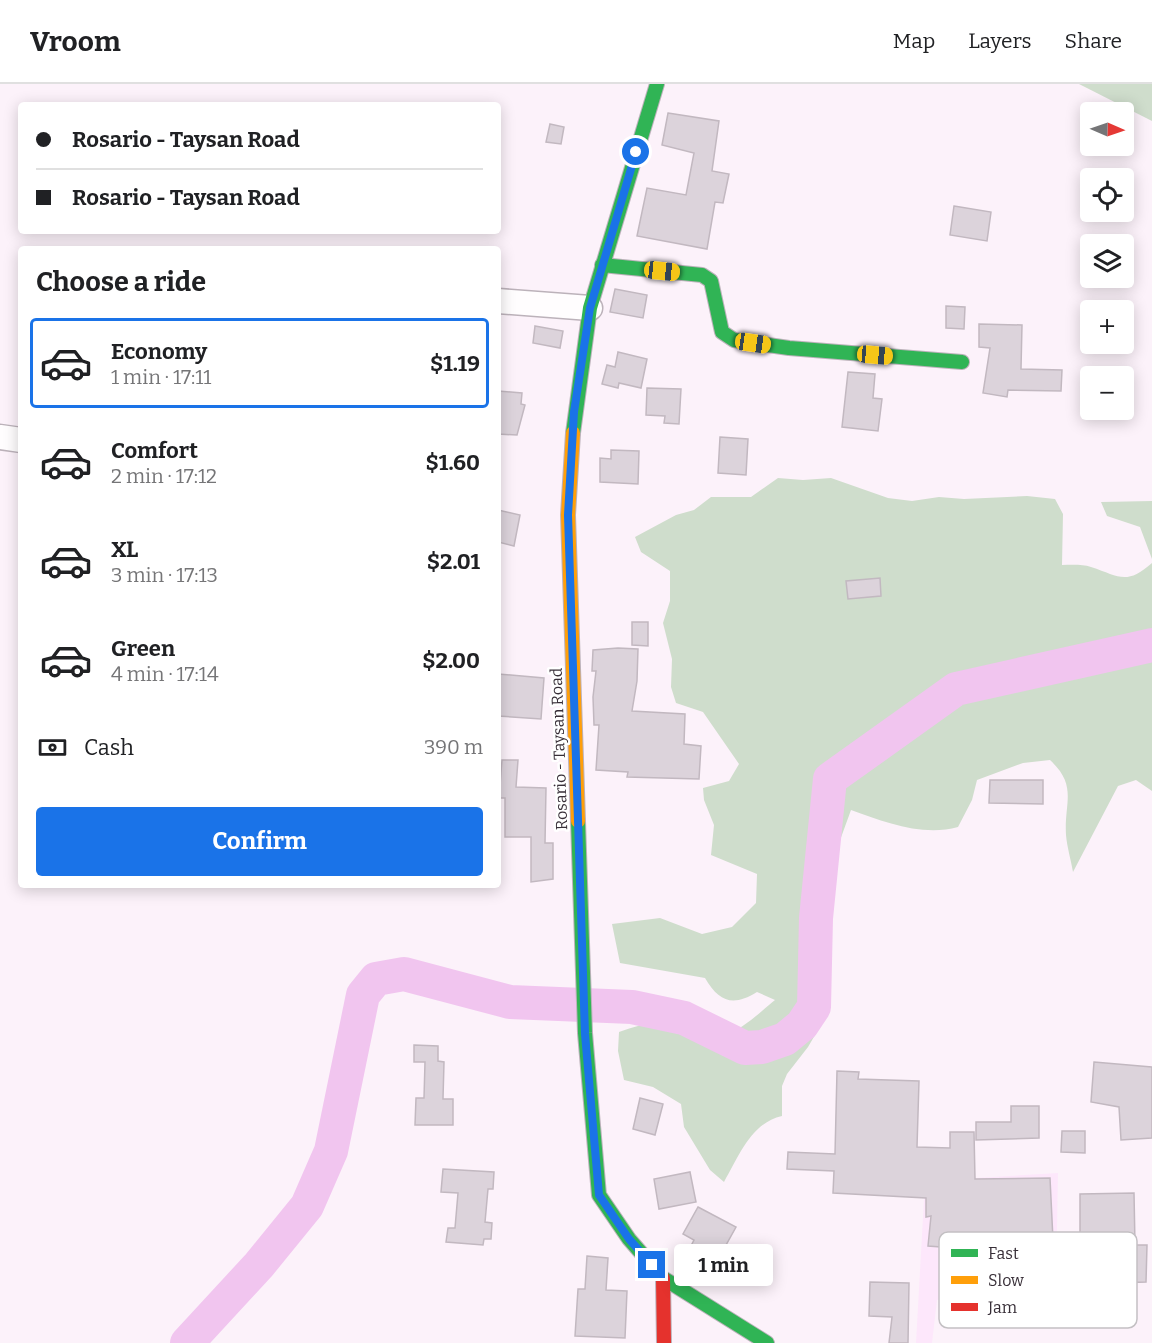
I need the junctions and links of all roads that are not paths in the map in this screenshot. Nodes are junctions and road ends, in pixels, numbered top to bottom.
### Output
1 (657, 84) edge
2 (602, 265) junction
3 (501, 302) edge
4 (590, 308) junction
5 (962, 362) dead end
6 (0, 437) edge
7 (18, 440) edge
8 (663, 1278) junction
9 (664, 1343) edge
10 (767, 1343) edge

1 - 2 main road, Rosario - Taysan Road
2 - 4 main road, Rosario - Taysan Road
2 - 5 main road
3 - 4 street
4 - 8 main road, Rosario - Taysan Road
6 - 7 street
8 - 9 main road
8 - 10 main road, Rosario - Taysan Road

